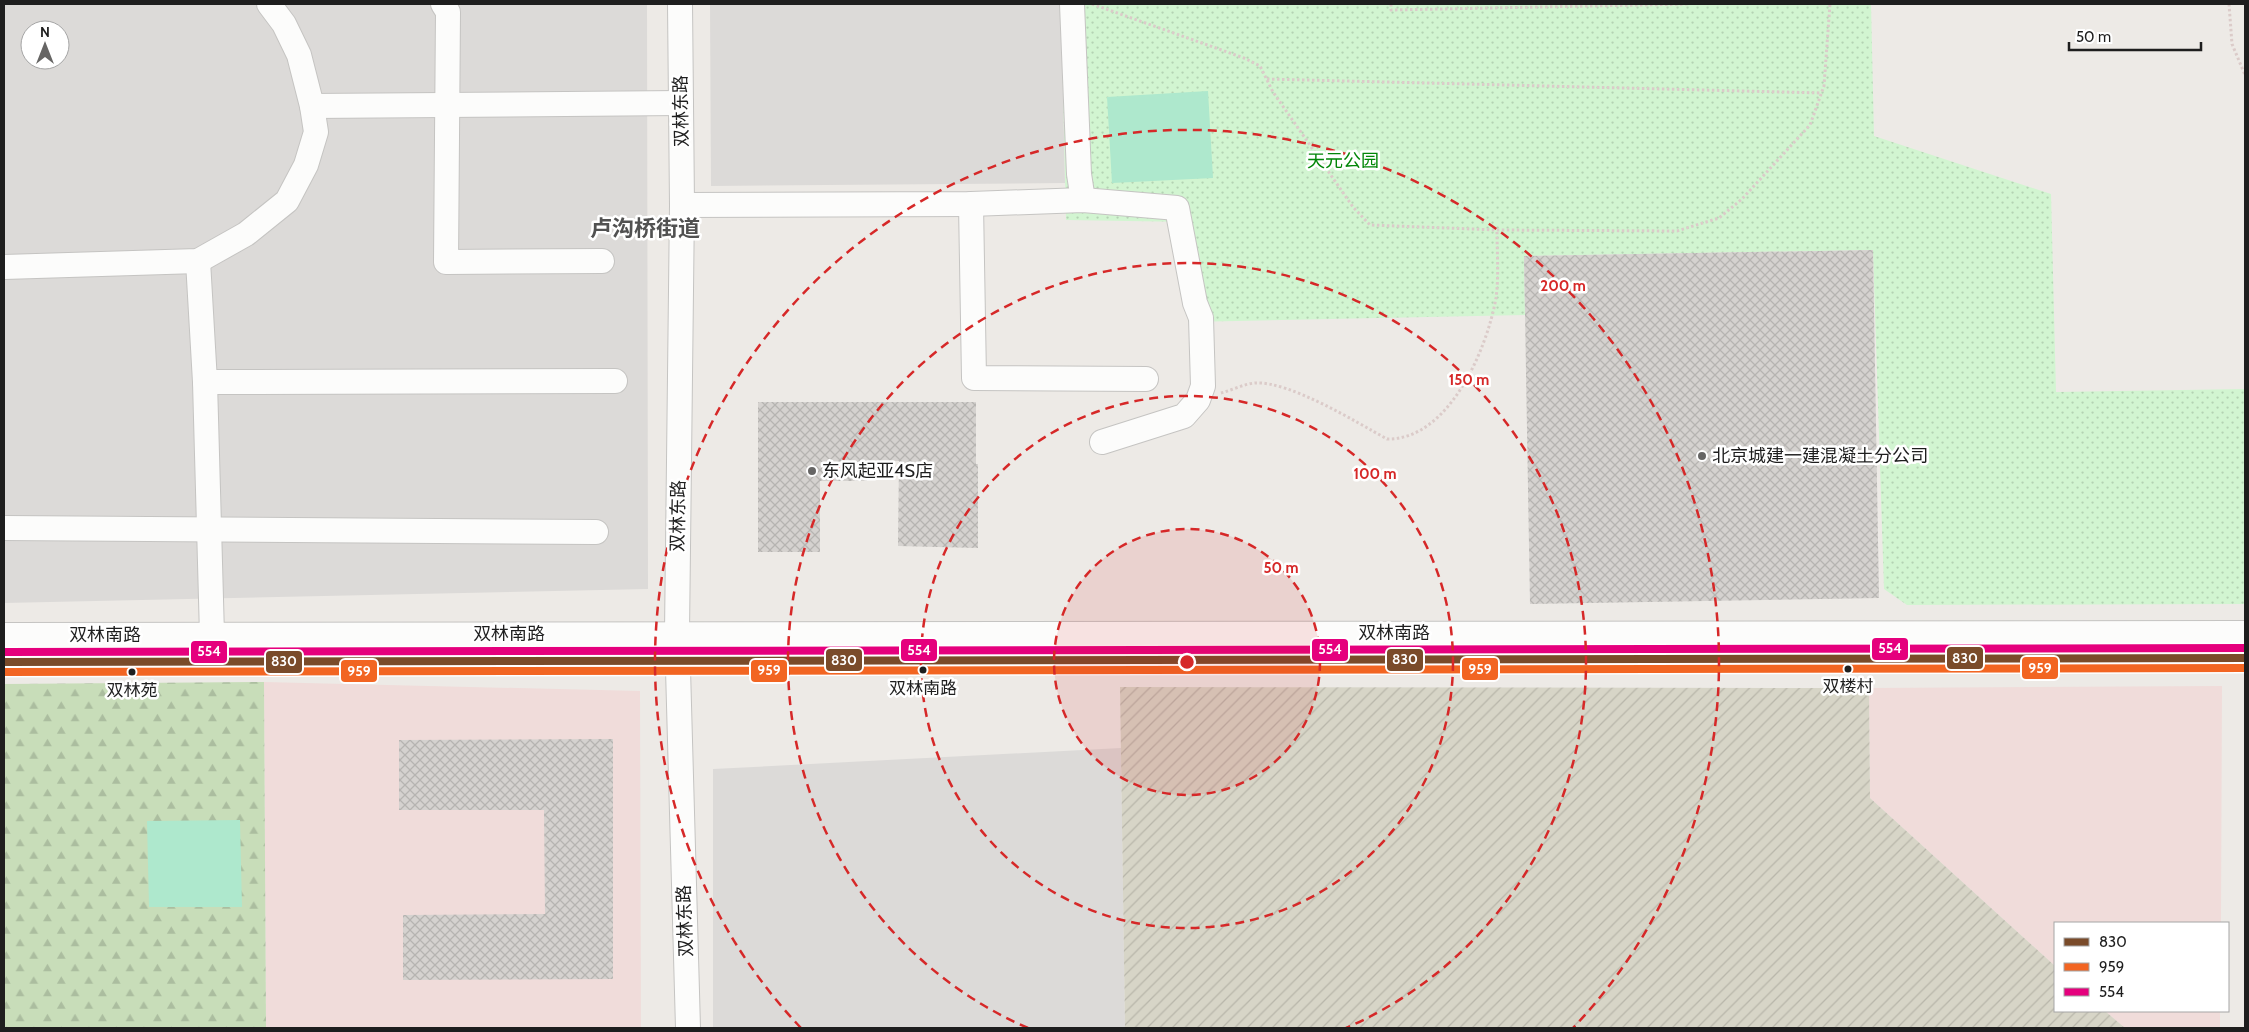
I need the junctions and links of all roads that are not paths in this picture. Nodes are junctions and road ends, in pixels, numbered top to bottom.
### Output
1 (269, 4) edge
2 (443, 4) edge
3 (680, 4) edge
4 (1072, 4) edge
5 (681, 103) junction
6 (312, 106) junction
7 (446, 106) junction
8 (1083, 200) junction
9 (971, 204) junction
10 (682, 205) junction
11 (602, 261) dead end
12 (198, 262) junction
13 (4, 267) edge
14 (1146, 379) dead end
15 (615, 380) dead end
16 (205, 382) junction
17 (1102, 442) dead end
18 (4, 528) edge
19 (210, 530) junction
20 (596, 532) dead end
21 (2245, 633) edge
22 (677, 634) junction
23 (4, 635) edge
24 (212, 635) junction
25 (2245, 658) edge
26 (678, 660) junction
27 (4, 662) edge
28 (688, 1028) edge

1 - 6 street
2 - 7 street
3 - 5 street, 双林东路
4 - 8 street
5 - 7 street
5 - 10 street, 双林东路
6 - 7 street
6 - 12 street
7 - 11 street
8 - 9 street
8 - 17 street
9 - 10 street
9 - 14 street
10 - 22 street, 双林东路
12 - 13 street
12 - 16 street
15 - 16 street
16 - 19 street
18 - 19 street
19 - 20 street
19 - 24 street
21 - 22 street, 双林南路
22 - 24 street, 双林南路
22 - 26 street, 双林东路
23 - 24 street, 双林南路
25 - 26 street, 双林南路
26 - 27 street, 双林南路
26 - 28 street, 双林东路

